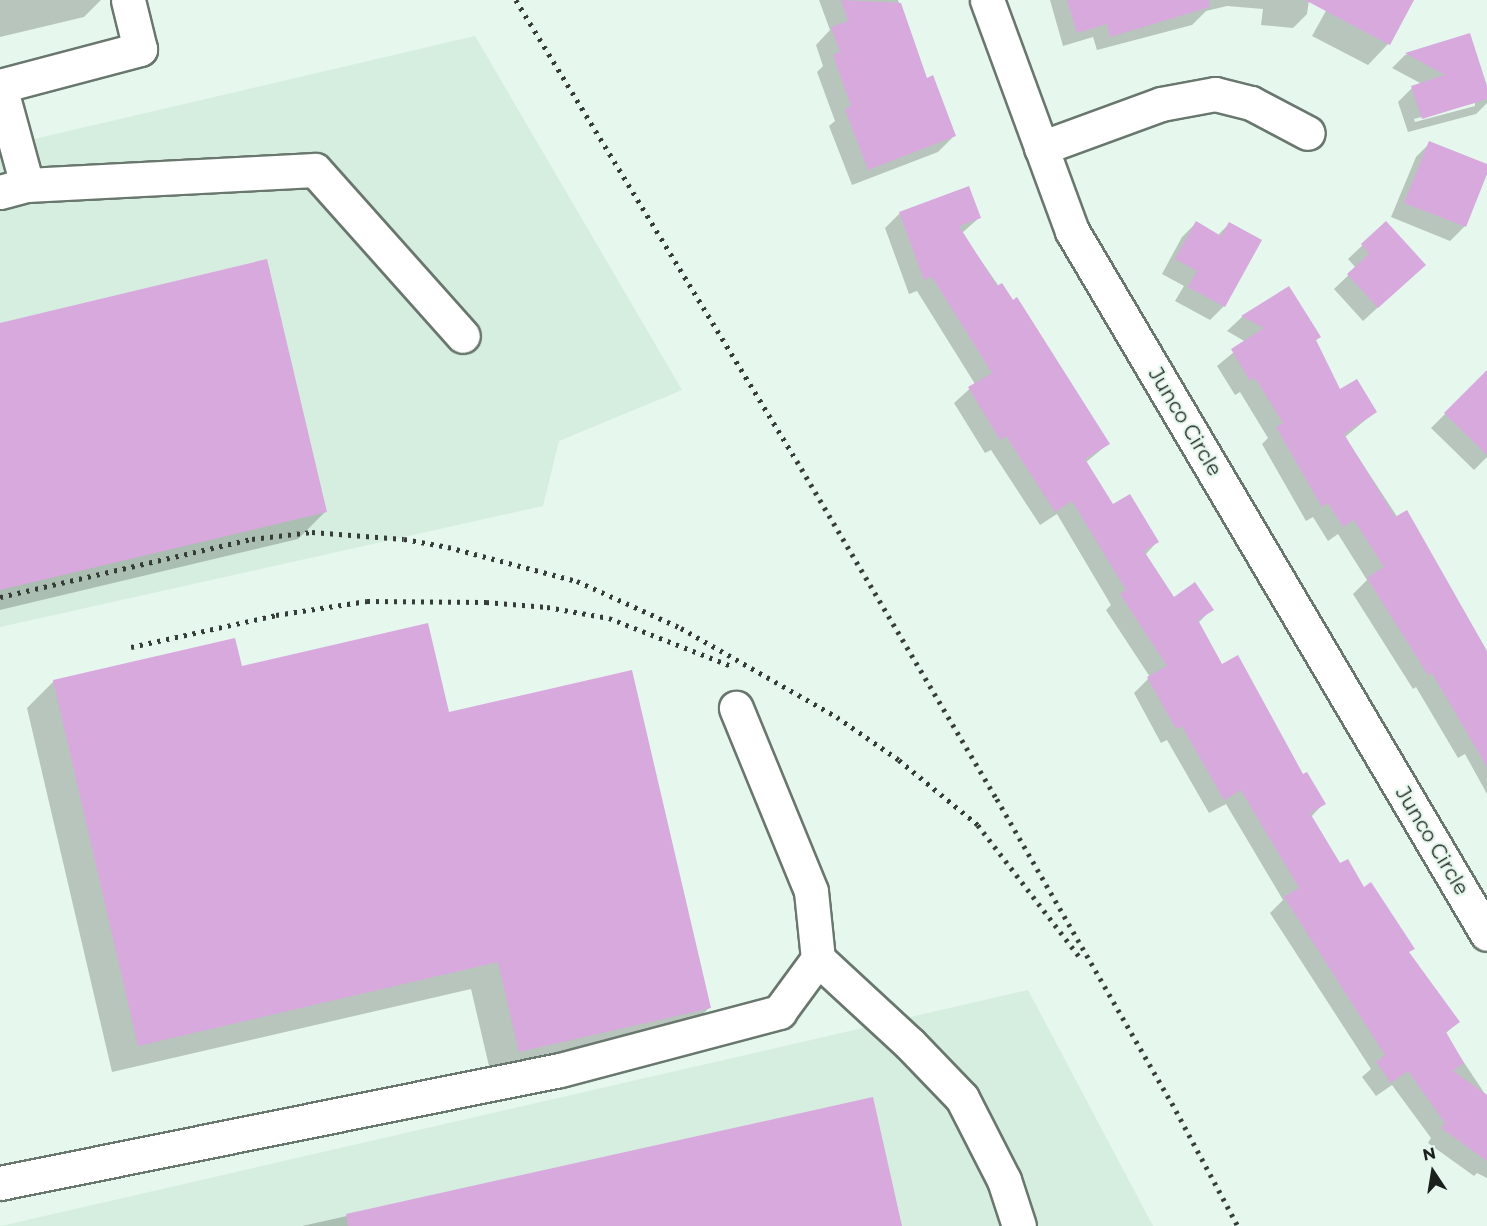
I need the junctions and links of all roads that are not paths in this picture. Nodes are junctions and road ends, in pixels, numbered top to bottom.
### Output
1 (128, 0) edge
2 (987, 0) edge
3 (0, 86) edge
4 (1308, 133) dead end
5 (1041, 148) junction
6 (14, 188) edge
7 (463, 336) dead end
8 (736, 708) dead end
9 (1487, 934) edge
10 (818, 959) junction
11 (0, 1183) edge
12 (1018, 1226) edge

1 - 3 street
2 - 5 street, Junco Circle
3 - 6 street
4 - 5 street
5 - 9 street, Junco Circle
6 - 7 street
8 - 10 street
10 - 11 street
10 - 12 street

